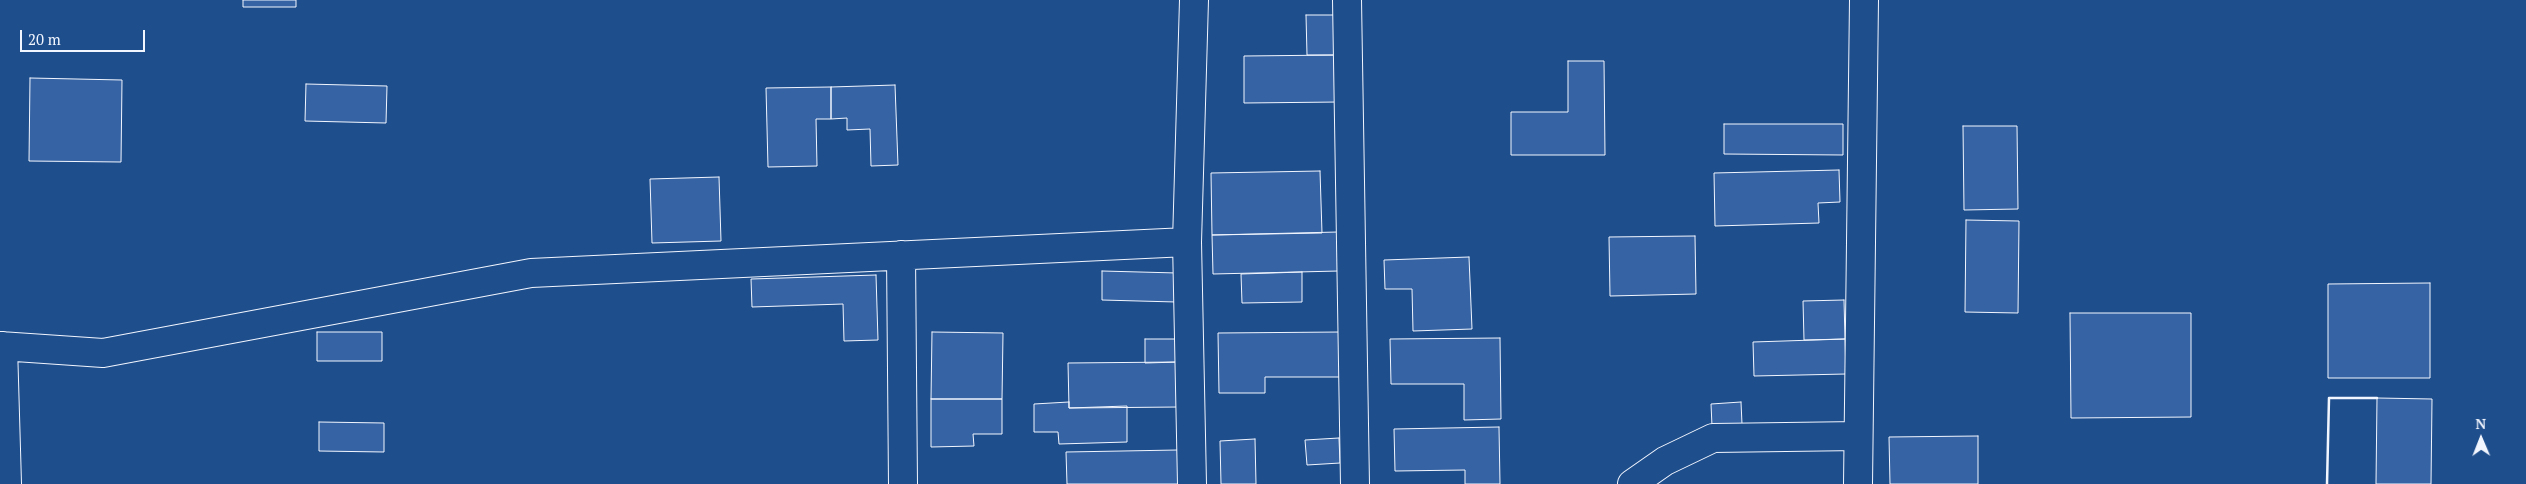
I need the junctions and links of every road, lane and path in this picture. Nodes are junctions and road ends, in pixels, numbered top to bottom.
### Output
1 (1194, 0) edge
2 (1347, 0) edge
3 (1864, 0) edge
4 (1187, 242) junction
5 (901, 255) junction
6 (2, 346) edge
7 (1858, 436) junction
8 (6, 484) edge
9 (903, 484) edge
10 (1192, 484) edge
11 (1355, 484) edge
12 (1632, 484) edge
13 (1858, 484) edge

1 - 4 street
2 - 11 street
3 - 7 street
4 - 5 street
4 - 10 street
5 - 6 street
5 - 9 street
6 - 8 street
7 - 12 street
7 - 13 street

